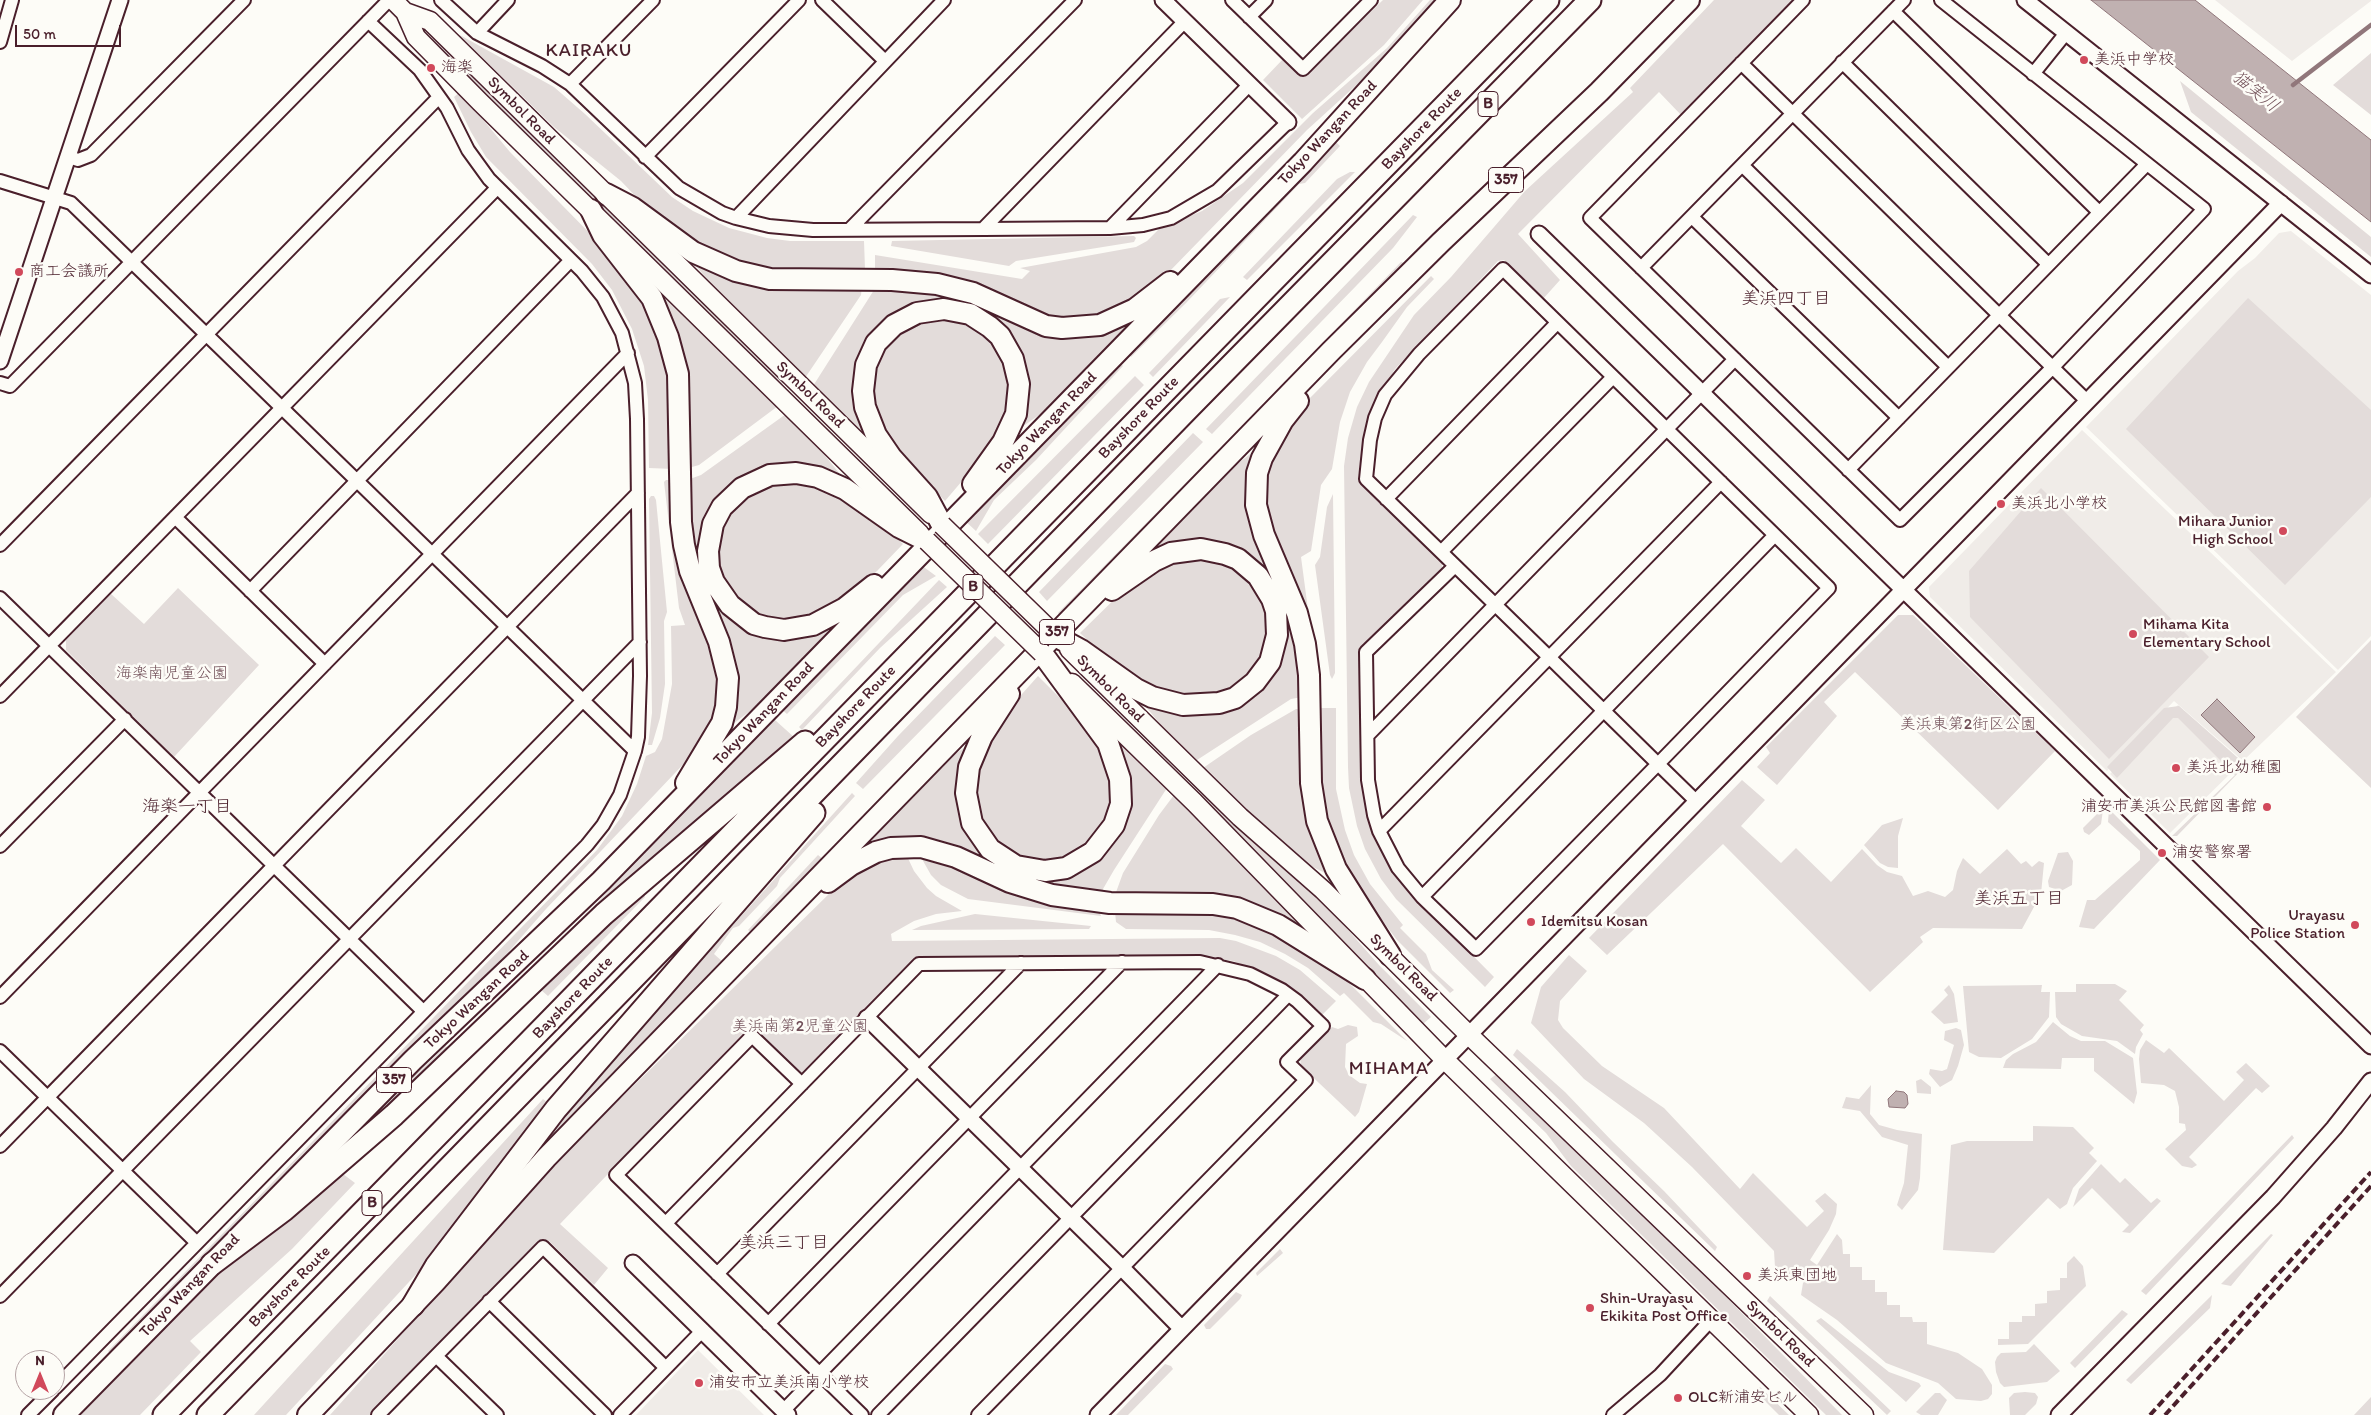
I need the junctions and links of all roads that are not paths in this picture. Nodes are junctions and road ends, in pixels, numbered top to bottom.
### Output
1 (12, 0) edge
2 (120, 0) edge
3 (244, 0) edge
4 (389, 0) edge
5 (441, 0) edge
6 (508, 0) edge
7 (654, 0) edge
8 (799, 0) edge
9 (822, 0) edge
10 (944, 0) edge
11 (1075, 0) edge
12 (1163, 0) edge
13 (1232, 0) edge
14 (1266, 0) edge
15 (1371, 0) edge
16 (1450, 0) edge
17 (1548, 0) edge
18 (1590, 0) edge
19 (1803, 0) edge
20 (1904, 0) edge
21 (1941, 0) edge
22 (2025, 0) edge
23 (1685, 4) edge
24 (399, 6) edge
25 (1893, 11) junction
26 (1249, 17) junction
27 (368, 21) junction
28 (1185, 21) junction
29 (477, 33) junction
30 (2066, 33) junction
31 (0, 42) edge
32 (885, 61) junction
33 (1842, 62) junction
34 (1741, 63) junction
35 (2034, 74) junction
36 (570, 84) junction
37 (1250, 84) junction
38 (440, 97) junction
39 (1792, 114) junction
40 (1288, 122) joint
41 (645, 156) junction
42 (69, 158) junction
43 (2147, 164) junction
44 (1743, 166) junction
45 (0, 181) edge
46 (497, 188) junction
47 (606, 194) junction
48 (55, 197) junction
49 (2281, 202) junction
50 (591, 210) junction
51 (2099, 212) junction
52 (1692, 217) junction
53 (736, 218) junction
54 (1110, 228) junction
55 (850, 229) junction
56 (983, 229) junction
57 (1539, 234) dead end
58 (1224, 243) junction
59 (133, 260) junction
60 (571, 260) junction
61 (2048, 264) junction
62 (1642, 268) junction
63 (2371, 275) edge
64 (1998, 315) junction
65 (1557, 323) junction
66 (208, 334) junction
67 (1331, 351) junction
68 (628, 354) junction
69 (1735, 359) junction
70 (0, 361) edge
71 (1948, 367) junction
72 (2052, 368) junction
73 (1612, 377) junction
74 (0, 383) edge
75 (1703, 393) junction
76 (2087, 401) junction
77 (283, 407) junction
78 (1899, 418) junction
79 (1666, 429) junction
80 (1848, 470) junction
81 (358, 480) junction
82 (1721, 482) junction
83 (638, 493) junction
84 (1386, 499) junction
85 (964, 509) junction
86 (175, 517) junction
87 (942, 525) junction
88 (1774, 536) junction
89 (927, 541) junction
90 (0, 545) edge
91 (1441, 552) junction
92 (433, 553) junction
93 (914, 560) junction
94 (1455, 566) junction
95 (250, 590) junction
96 (1904, 590) junction
97 (0, 598) edge
98 (1495, 604) junction
99 (1077, 612) junction
100 (508, 626) junction
101 (1057, 637) junction
102 (640, 642) junction
103 (49, 646) junction
104 (1042, 653) junction
105 (1549, 657) junction
106 (324, 664) junction
107 (895, 667) junction
108 (1021, 670) junction
109 (0, 696) edge
110 (583, 700) junction
111 (902, 704) junction
112 (1604, 711) junction
113 (124, 719) junction
114 (1368, 735) junction
115 (636, 751) junction
116 (1658, 764) junction
117 (199, 793) junction
118 (1697, 802) junction
119 (677, 803) junction
120 (1379, 831) junction
121 (0, 846) edge
122 (274, 866) junction
123 (1422, 897) junction
124 (784, 913) junction
125 (349, 939) junction
126 (1390, 955) junction
127 (1122, 962) junction
128 (1021, 963) junction
129 (1218, 965) junction
130 (1365, 979) junction
131 (1288, 995) junction
132 (0, 997) edge
133 (423, 1011) junction
134 (867, 1018) junction
135 (1470, 1035) junction
136 (2371, 1046) edge
137 (0, 1051) edge
138 (1445, 1060) junction
139 (918, 1068) junction
140 (2371, 1080) edge
141 (802, 1084) junction
142 (47, 1097) junction
143 (969, 1118) junction
144 (0, 1146) edge
145 (1020, 1168) junction
146 (122, 1171) junction
147 (1071, 1217) junction
148 (666, 1223) junction
149 (196, 1243) junction
150 (633, 1263) dead end
151 (212, 1264) junction
152 (1122, 1268) junction
153 (717, 1274) junction
154 (0, 1296) edge
155 (490, 1301) junction
156 (413, 1305) junction
157 (1712, 1319) junction
158 (768, 1324) junction
159 (1182, 1329) junction
160 (703, 1330) junction
161 (436, 1356) junction
162 (666, 1368) junction
163 (820, 1375) junction
164 (65, 1378) edge
165 (43, 1400) edge
166 (786, 1413) edge
167 (382, 1414) edge
168 (28, 1415) edge
169 (64, 1415) edge
170 (164, 1415) edge
171 (208, 1415) edge
172 (308, 1415) edge
173 (497, 1415) edge
174 (605, 1415) edge
175 (620, 1415) edge
176 (862, 1415) edge
177 (878, 1415) edge
178 (978, 1415) edge
179 (1098, 1415) edge
180 (1613, 1415) edge
181 (1810, 1415) edge
182 (1864, 1415) edge
183 (2058, 1415) edge

1 - 31 street
2 - 42 street
3 - 42 street
4 - 27 street
5 - 29 street
6 - 29 street
7 - 36 street
8 - 41 street
9 - 32 street
10 - 32 street
11 - 55 street
12 - 28 street
13 - 26 street
14 - 26 street
15 - 26 street
16 - 58 highway, Tokyo Wangan Road / 357
17 - 107 highway, Bayshore Route / B
18 - 111 highway, Bayshore Route / B
19 - 34 street
20 - 25 street
21 - 35 street
22 - 30 street
23 - 67 highway, 357
24 - 47 main road, Symbol Road
24 - 50 main road, Symbol Road
25 - 33 street
25 - 51 street
27 - 38 street
27 - 59 street
28 - 37 street
28 - 56 street
29 - 36 street
30 - 35 street
30 - 49 street
32 - 53 street
33 - 39 street
33 - 61 street
34 - 39 street
34 - 62 street
35 - 43 street
36 - 41 street
37 - 40 street
37 - 54 street
38 - 46 street
38 - 66 street
39 - 44 street
39 - 64 street
40 - 54 street
41 - 53 street
42 - 48 street
43 - 51 street
43 - 72 street
44 - 52 street
44 - 71 street
45 - 48 street
46 - 60 street
46 - 77 street
47 - 58 highway
47 - 87 main road, Symbol Road
48 - 59 street
48 - 70 street
49 - 63 street
49 - 76 street
50 - 89 main road, Symbol Road
50 - 119 highway
51 - 61 street
52 - 62 street
52 - 78 street
53 - 55 street
54 - 56 street
55 - 56 street
57 - 75 street
58 - 85 highway, Tokyo Wangan Road / 357
59 - 66 street
59 - 74 street
60 - 68 street
60 - 81 street
61 - 64 street
62 - 69 street
64 - 71 street
64 - 72 street
65 - 73 street
65 - 84 street
65 - 84 street
66 - 77 street
66 - 90 street
67 - 99 highway, 357
67 - 126 highway
68 - 83 street
68 - 92 street
69 - 75 street
69 - 80 street
71 - 78 street
72 - 76 street
72 - 80 street
73 - 79 street
73 - 91 street
75 - 79 street
75 - 96 street
76 - 96 street
77 - 81 street
77 - 86 street
78 - 80 street
79 - 82 street
79 - 98 street
81 - 92 street
81 - 95 street
82 - 88 street
82 - 105 street
83 - 100 street
83 - 102 street
84 - 91 street
85 - 87 highway
85 - 93 highway, Tokyo Wangan Road / 357
86 - 95 street
86 - 103 street
87 - 101 main road, Symbol Road, bridge
88 - 112 street
88 - 116 street
89 - 93 highway
89 - 104 main road, Symbol Road, bridge
91 - 94 street
92 - 100 street
92 - 106 street
93 - 119 highway, Tokyo Wangan Road / 357
94 - 98 street
94 - 114 street
95 - 106 street
96 - 118 street
96 - 136 street
97 - 103 street
98 - 105 street
98 - 114 street
99 - 101 highway
99 - 108 highway, 357
100 - 110 street
100 - 122 street
101 - 126 main road, Symbol Road
102 - 110 street
102 - 115 street
103 - 109 street
103 - 113 street
104 - 108 highway
104 - 130 main road, Symbol Road
105 - 112 street
105 - 120 street
106 - 117 street
107 - 151 highway
107 - 170 highway, Bayshore Route / B
108 - 124 highway, 357
110 - 115 street
110 - 125 street
111 - 156 highway
111 - 171 highway, Bayshore Route / B
112 - 116 street
112 - 123 street
113 - 117 street
113 - 121 street
114 - 120 street
115 - 133 street
116 - 118 street
116 - 123 street
117 - 122 street
117 - 132 street
118 - 135 street
119 - 151 highway, Tokyo Wangan Road / 357
120 - 123 street
122 - 125 street
122 - 142 street
124 - 130 highway
124 - 156 highway, 357
125 - 133 street
125 - 146 street
126 - 135 main road, Symbol Road
127 - 128 street
127 - 129 street
127 - 143 street
128 - 134 street
128 - 139 street
129 - 131 street
129 - 145 street
130 - 138 main road, Symbol Road
131 - 147 street
131 - 152 street
133 - 149 street
134 - 139 street
134 - 141 street
135 - 138 street
135 - 182 main road, Symbol Road
137 - 142 street
138 - 157 main road, Symbol Road
138 - 159 street
139 - 143 street
139 - 153 street
140 - 183 street
141 - 148 street
141 - 148 street
142 - 144 street
142 - 146 street
143 - 145 street
143 - 158 street
145 - 147 street
145 - 163 street
146 - 149 street
146 - 154 street
147 - 152 street
147 - 177 street
148 - 153 street
149 - 164 street
150 - 160 street
151 - 169 highway, Tokyo Wangan Road / 357
152 - 159 street
152 - 178 street
153 - 158 street
155 - 161 street
155 - 162 street
155 - 174 street
156 - 172 highway, 357
157 - 180 street
157 - 181 main road, Symbol Road
158 - 163 street
159 - 179 street
160 - 162 street
160 - 166 street
161 - 167 street
161 - 173 street
162 - 175 street
163 - 166 street
163 - 176 street
165 - 168 street

